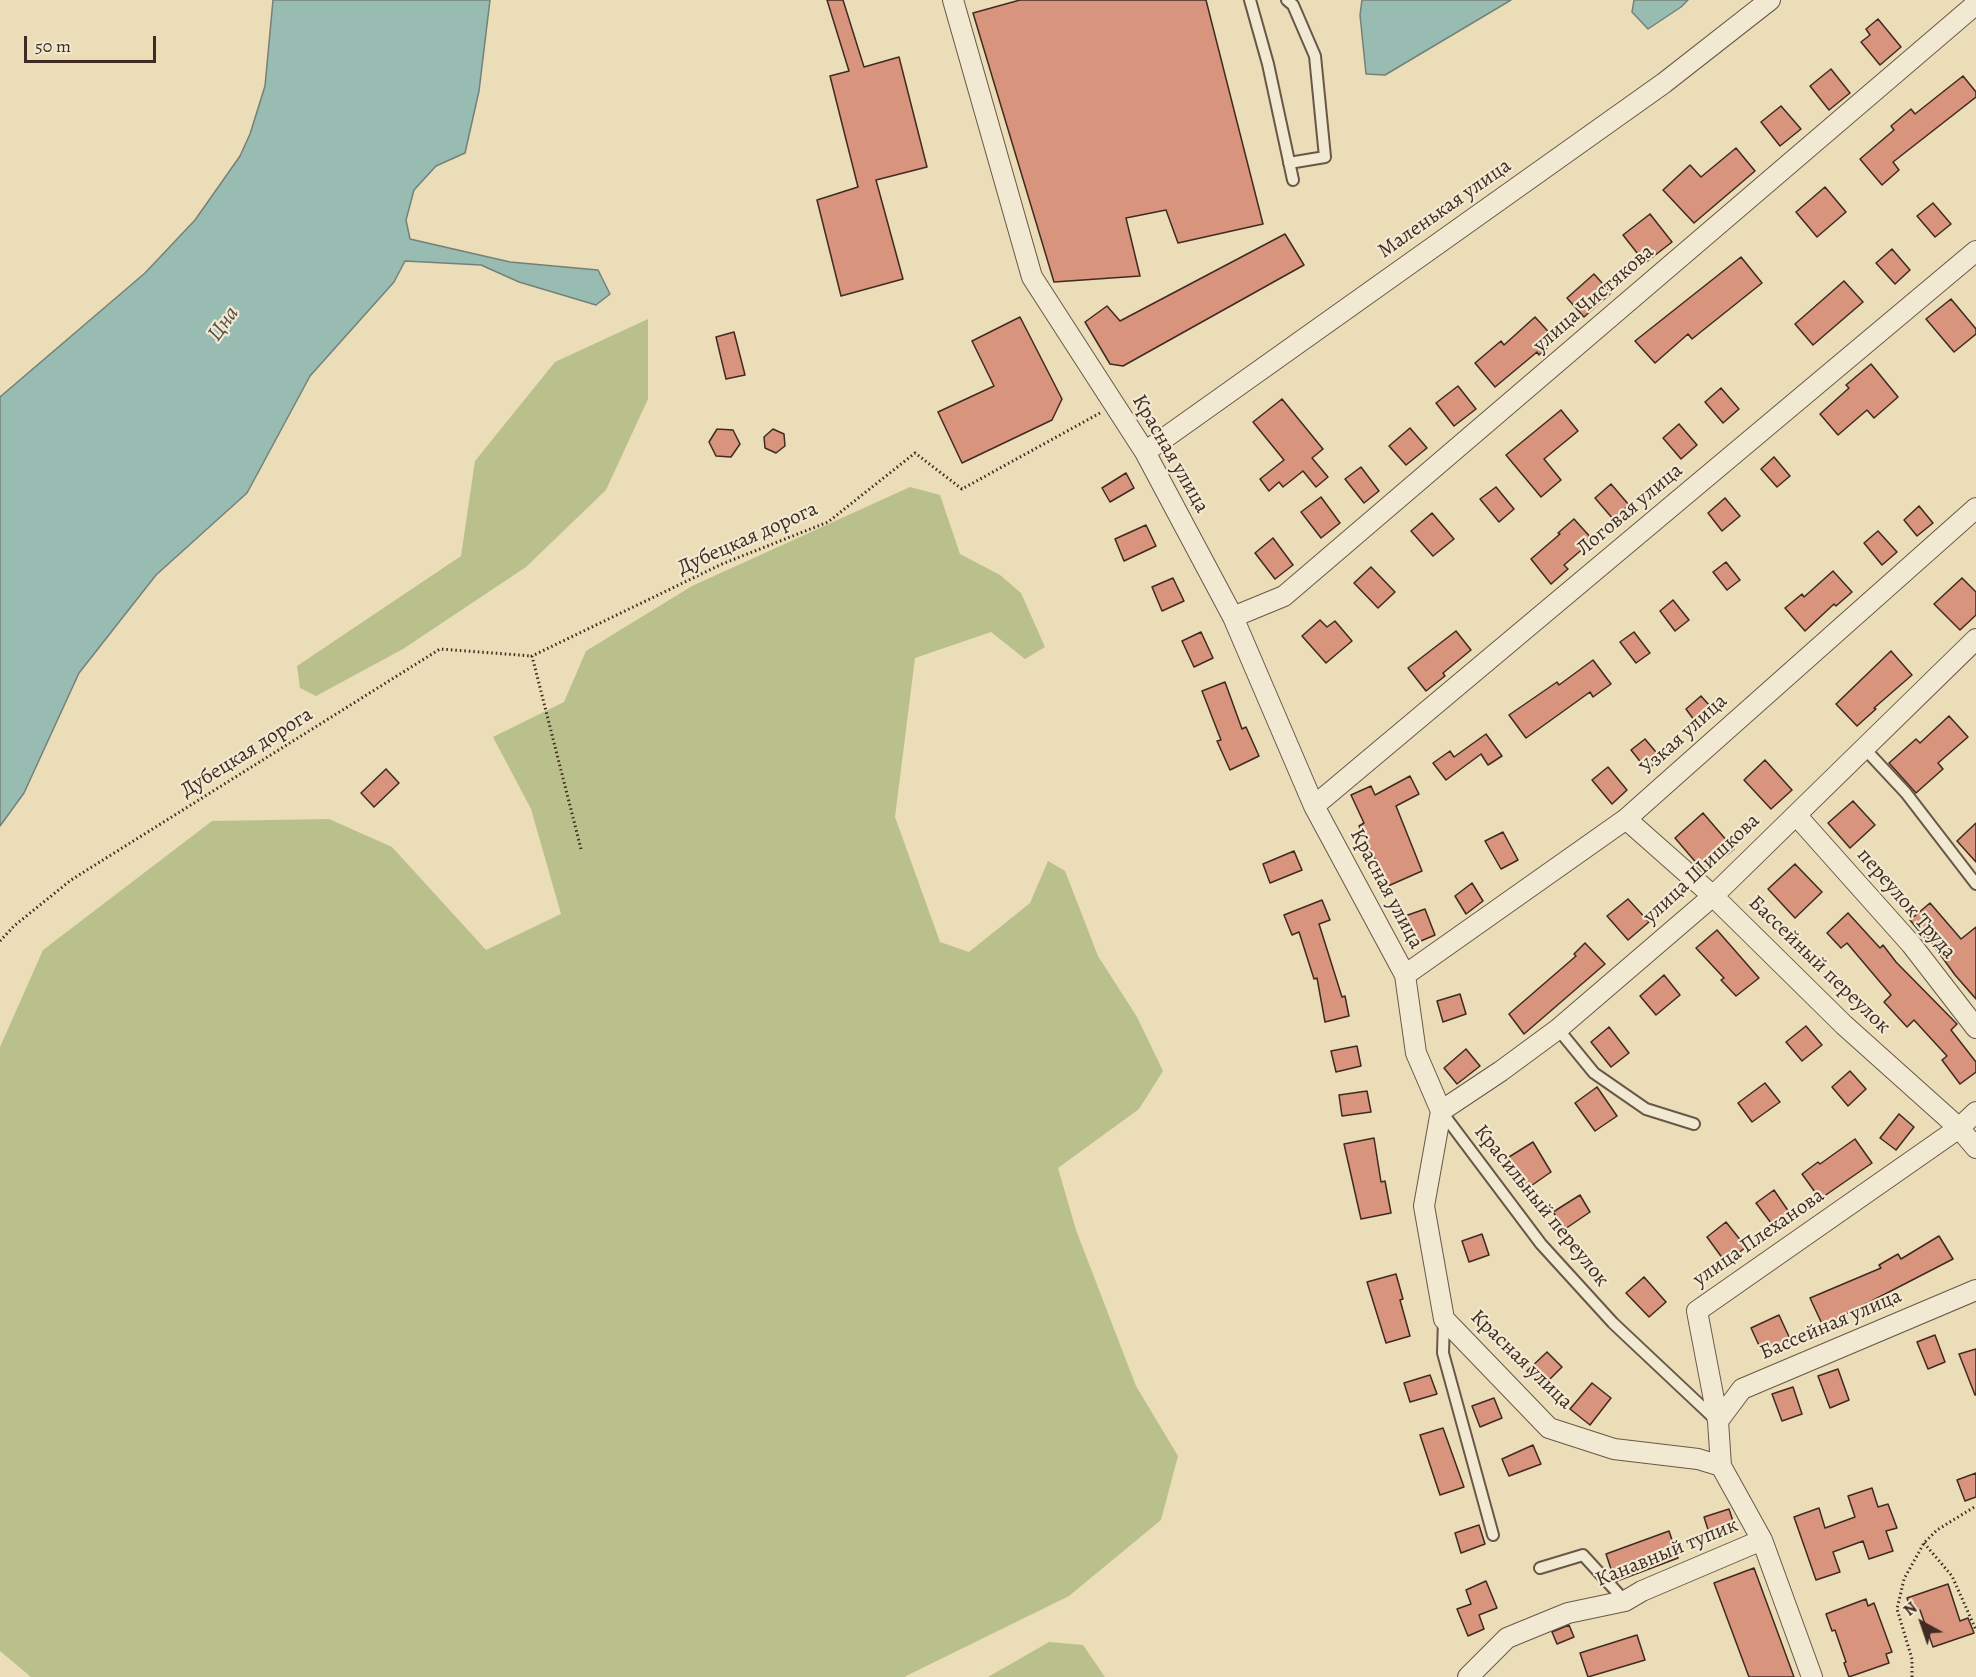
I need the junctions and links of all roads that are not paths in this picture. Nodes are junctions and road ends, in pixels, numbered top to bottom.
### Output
1 (953, 0) edge
2 (1250, 0) edge
3 (1287, 0) edge
4 (1770, 0) edge
5 (1976, 4) edge
6 (1289, 163) junction
7 (1293, 180) dead end
8 (1976, 251) edge
9 (1144, 452) junction
10 (1976, 508) edge
11 (1233, 617) junction
12 (1976, 639) edge
13 (1864, 748) junction
14 (1314, 806) junction
15 (1796, 815) junction
16 (1626, 819) junction
17 (1976, 884) edge
18 (1713, 896) junction
19 (1405, 975) junction
20 (1976, 1028) edge
21 (1557, 1029) junction
22 (1441, 1111) junction
23 (1976, 1112) edge
24 (1694, 1124) dead end
25 (1959, 1128) junction
26 (1976, 1148) edge
27 (1976, 1290) edge
28 (1444, 1319) junction
29 (1718, 1421) junction
30 (1721, 1466) junction
31 (1493, 1535) dead end
32 (1762, 1540) junction
33 (1540, 1568) dead end
34 (1625, 1601) junction
35 (1468, 1677) edge
36 (1812, 1677) edge

1 - 9 street, Красная улица
2 - 6 lane
3 - 6 lane
4 - 9 street, Маленькая улица
5 - 11 street, улица Чистякова
6 - 7 lane
8 - 14 street, Логовая улица
9 - 11 street, Красная улица
10 - 16 street, Узкая улица
11 - 14 street, Красная улица
12 - 13 street, улица Шишкова
13 - 15 street, улица Шишкова
13 - 17 lane
14 - 19 street, Красная улица
15 - 18 street, улица Шишкова
15 - 20 street, переулок Труда
16 - 18 street, Бассейный переулок
16 - 19 street, Узкая улица
18 - 21 street, улица Шишкова
18 - 25 street, Бассейный переулок
19 - 22 street, Красная улица
21 - 22 street, улица Шишкова
21 - 24 lane
22 - 28 street, Красная улица
22 - 29 lane, Красильный переулок
23 - 25 street, улица Плеханова
25 - 26 street, Бассейный переулок
25 - 29 street, улица Плеханова
27 - 29 street, Бассейная улица
28 - 30 street, Красная улица
28 - 31 lane
29 - 30 street, улица Плеханова
30 - 32 street
32 - 34 street, Канавный тупик
32 - 36 street
33 - 34 lane
34 - 35 street, Канавный тупик

